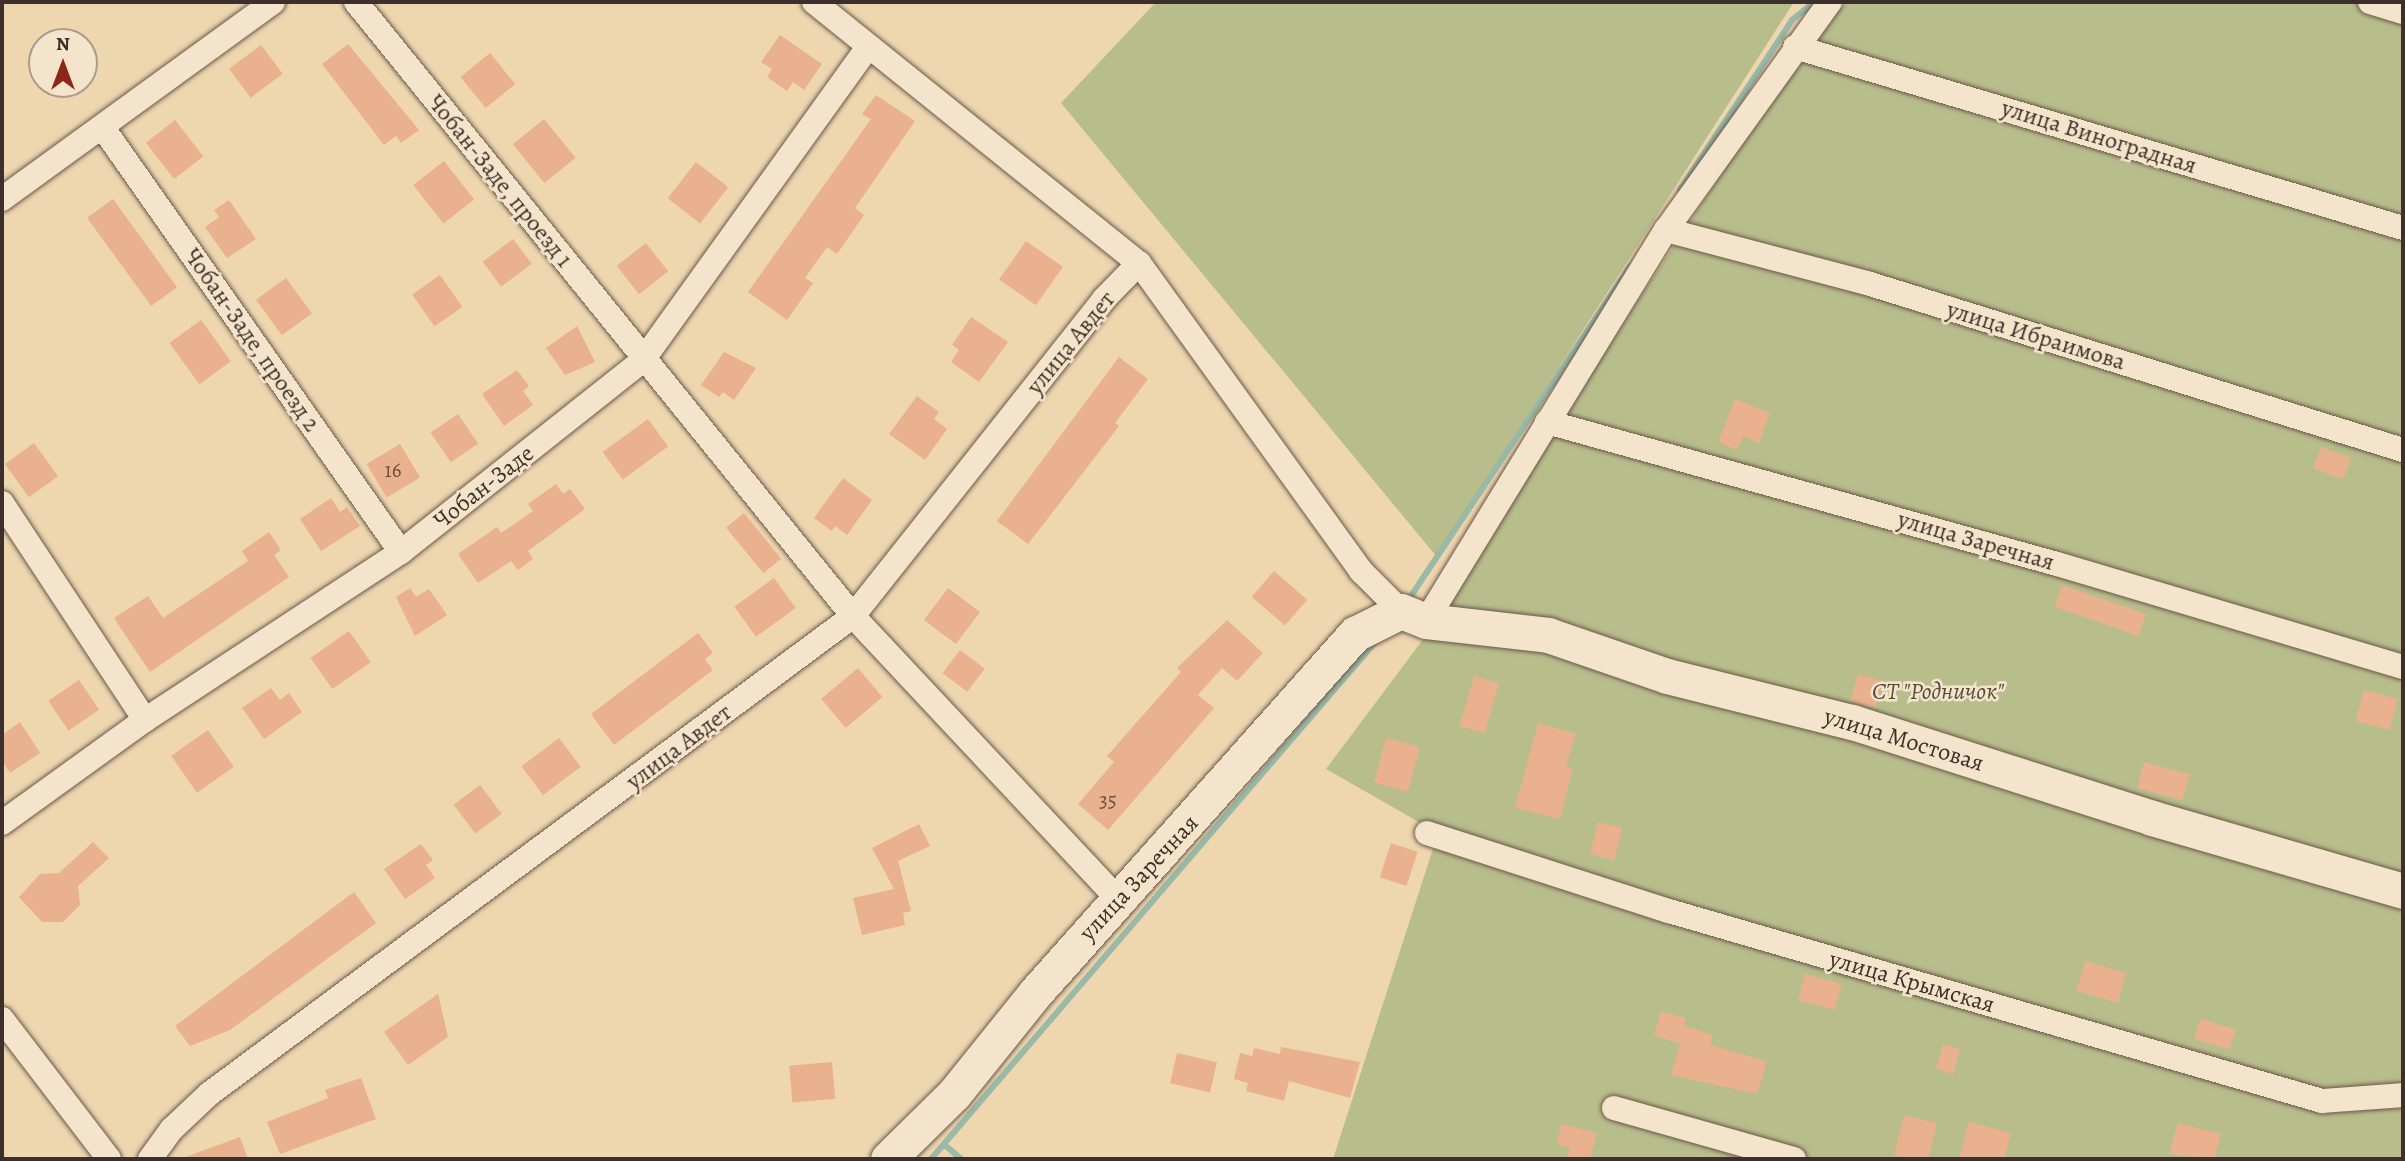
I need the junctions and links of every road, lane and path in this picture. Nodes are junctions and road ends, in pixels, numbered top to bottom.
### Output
1 (273, 2) edge
2 (356, 2) edge
3 (814, 2) edge
4 (1830, 2) edge
5 (2370, 2) edge
6 (2403, 12) edge
7 (1794, 47) junction
8 (867, 48) junction
9 (103, 128) junction
10 (2, 199) edge
11 (2403, 228) edge
12 (1666, 230) junction
13 (1139, 263) junction
14 (643, 360) junction
15 (1547, 422) junction
16 (2403, 450) edge
17 (2, 503) edge
18 (401, 552) junction
19 (853, 616) junction
20 (1414, 616) junction
21 (2403, 667) edge
22 (145, 720) junction
23 (2, 822) edge
24 (1427, 833) dead end
25 (2403, 891) edge
26 (1118, 899) junction
27 (2, 1019) edge
28 (2403, 1095) edge
29 (1614, 1108) dead end
30 (108, 1159) edge
31 (150, 1159) edge
32 (888, 1159) edge
33 (1794, 1159) edge

1 - 9 street
2 - 14 street, Чобан-Заде, проезд 1
3 - 8 street
4 - 7 street
5 - 6 street
7 - 11 street, улица Виноградная
7 - 12 street
8 - 13 street
8 - 14 street, Чобан-Заде
9 - 10 street
9 - 18 street, Чобан-Заде, проезд 2
12 - 15 street
12 - 16 street, улица Ибраимова
13 - 19 street, улица Авдет
13 - 20 street
14 - 18 street, Чобан-Заде
14 - 19 street, Чобан-Заде, проезд 1
15 - 20 street
15 - 21 street, улица Заречная
17 - 22 street
18 - 22 street, Чобан-Заде
19 - 26 street, Чобан-Заде, проезд 1
19 - 31 street, улица Авдет
20 - 25 street, улица Мостовая
20 - 26 street, улица Заречная
22 - 23 street, Чобан-Заде
24 - 28 street, улица Крымская
26 - 32 street, улица Заречная
27 - 30 street
29 - 33 street

